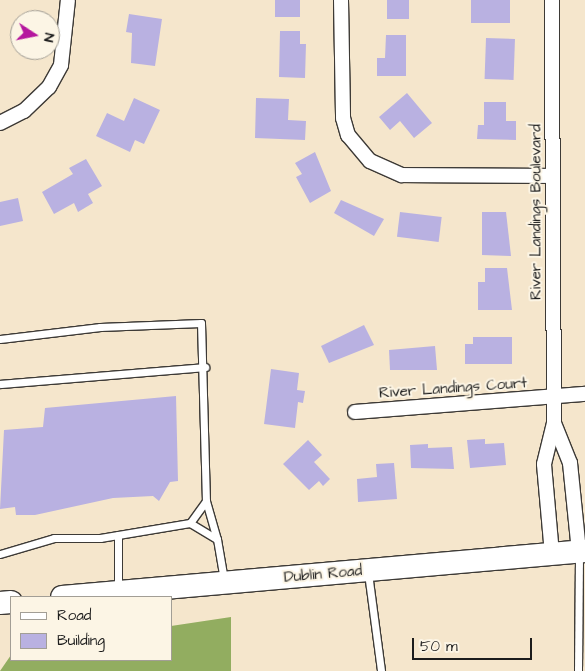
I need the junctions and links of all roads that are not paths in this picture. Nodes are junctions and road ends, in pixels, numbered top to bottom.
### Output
1 (68, 0) edge
2 (341, 0) edge
3 (552, 0) edge
4 (0, 123) edge
5 (552, 176) junction
6 (0, 339) edge
7 (205, 367) junction
8 (0, 384) edge
9 (585, 394) edge
10 (554, 397) junction
11 (356, 412) dead end
12 (554, 423) junction
13 (206, 502) junction
14 (190, 523) junction
15 (118, 535) junction
16 (216, 539) junction
17 (582, 551) edge
18 (0, 554) edge
19 (552, 554) junction
20 (368, 570) junction
21 (224, 582) junction
22 (118, 592) junction
23 (73, 596) edge
24 (381, 671) edge
25 (578, 671) edge

1 - 4 street
2 - 5 street
3 - 5 street, River Landings Boulevard
5 - 10 street, River Landings Boulevard
6 - 7 lane
7 - 8 lane
7 - 13 lane
9 - 10 street, River Landings Court
10 - 11 street, River Landings Court
10 - 12 street, River Landings Boulevard
12 - 17 street, River Landings Boulevard
12 - 19 street, River Landings Boulevard
13 - 14 lane
13 - 16 lane
14 - 15 lane
14 - 16 lane
15 - 18 lane
15 - 22 lane
16 - 21 lane
17 - 19 main road, Dublin Road
17 - 25 lane
19 - 20 main road, Dublin Road
20 - 21 main road, Dublin Road
20 - 24 lane
21 - 22 main road, Dublin Road
22 - 23 main road, Dublin Road

